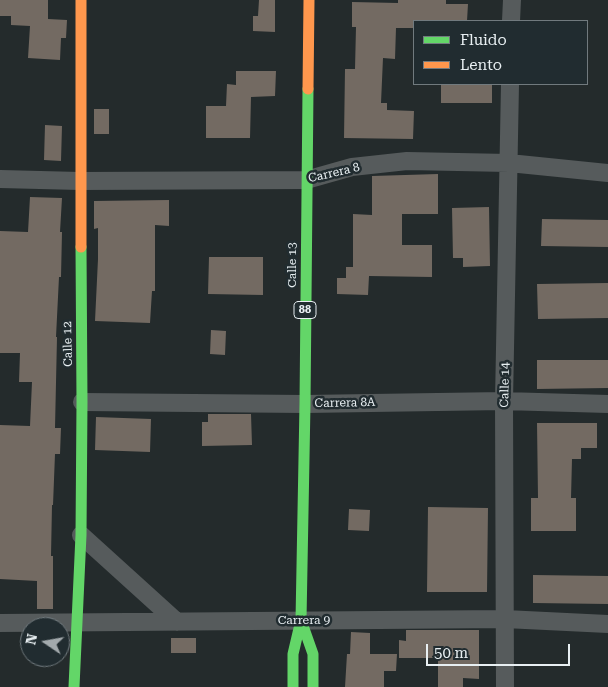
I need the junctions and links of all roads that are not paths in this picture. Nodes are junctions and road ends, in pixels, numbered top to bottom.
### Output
1 (81, 0) edge
2 (308, 0) edge
3 (512, 0) edge
4 (511, 20) edge
5 (510, 85) edge
6 (509, 163) junction
7 (608, 173) edge
8 (0, 179) edge
9 (306, 180) junction
10 (80, 181) junction
11 (82, 402) junction
12 (504, 402) junction
13 (305, 404) junction
14 (608, 404) edge
15 (82, 535) junction
16 (505, 619) junction
17 (301, 620) junction
18 (177, 622) junction
19 (0, 623) edge
20 (78, 623) junction
21 (608, 624) edge
22 (74, 687) edge
23 (293, 687) edge
24 (313, 687) edge
25 (504, 687) edge

1 - 10 main road, Calle 12
2 - 9 main road, Calle 13 / 88
3 - 4 street
5 - 6 street, Calle 14
6 - 7 street, Carrera 8
6 - 9 street, Carrera 8
6 - 12 street, Calle 14
8 - 10 street, Carrera 8
9 - 10 street, Carrera 8
9 - 13 main road, Calle 13 / 88
10 - 11 main road, Calle 12
11 - 13 street, Carrera 8A
11 - 15 main road, Calle 12
12 - 13 street, Carrera 8A
12 - 14 street, Carrera 8A
12 - 16 street, Calle 14
13 - 17 main road, Calle 13 / 88
15 - 18 street
15 - 20 main road, Calle 12
16 - 17 street, Carrera 9
16 - 21 street, Carrera 9
16 - 25 street, Calle 14
17 - 18 street, Carrera 9
17 - 23 main road, Calle 13 / 88
17 - 24 main road, Calle 13 / 88
18 - 20 street, Carrera 9
19 - 20 street, Carrera 9
20 - 22 main road, Calle 12

